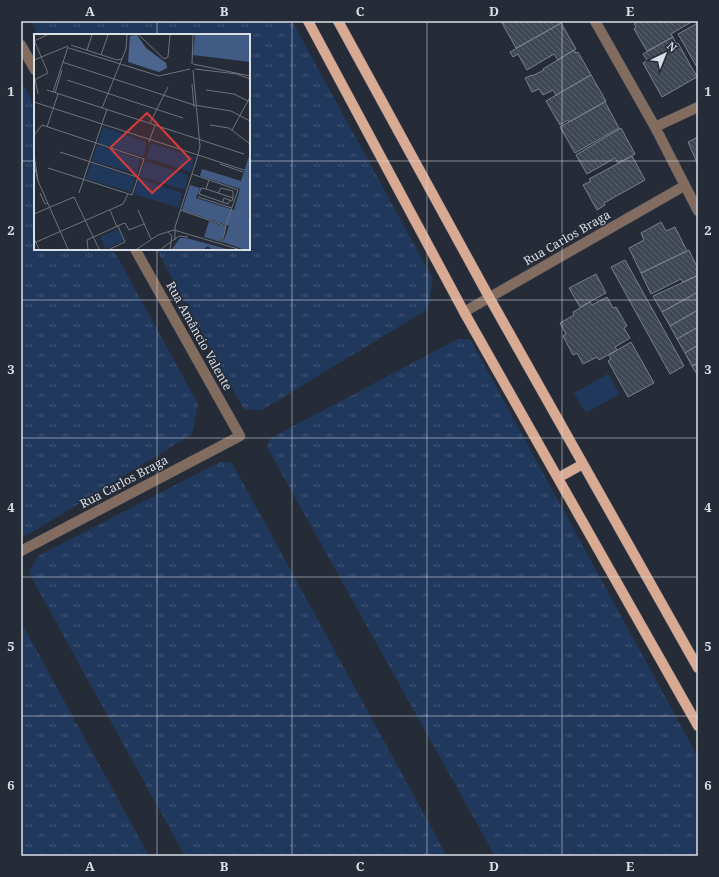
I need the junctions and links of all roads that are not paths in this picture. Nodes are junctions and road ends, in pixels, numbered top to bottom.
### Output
1 (308, 21) edge
2 (338, 21) edge
3 (595, 21) edge
4 (21, 45) edge
5 (34, 68) edge
6 (698, 107) edge
7 (655, 127) junction
8 (684, 186) junction
9 (698, 211) edge
10 (136, 250) edge
11 (488, 297) junction
12 (464, 312) junction
13 (240, 436) joint
14 (583, 464) junction
15 (558, 478) junction
16 (21, 551) edge
17 (698, 668) edge
18 (698, 726) edge

1 - 12 main road
2 - 11 main road
3 - 7 street
4 - 5 street
6 - 7 street
7 - 8 street
8 - 9 street
8 - 11 street, Rua Carlos Braga
10 - 13 street, Rua Amâncio Valente
11 - 12 street, Rua Carlos Braga
11 - 14 main road
12 - 15 main road
13 - 16 street, Rua Carlos Braga
14 - 15 main road
14 - 17 main road
15 - 18 main road

